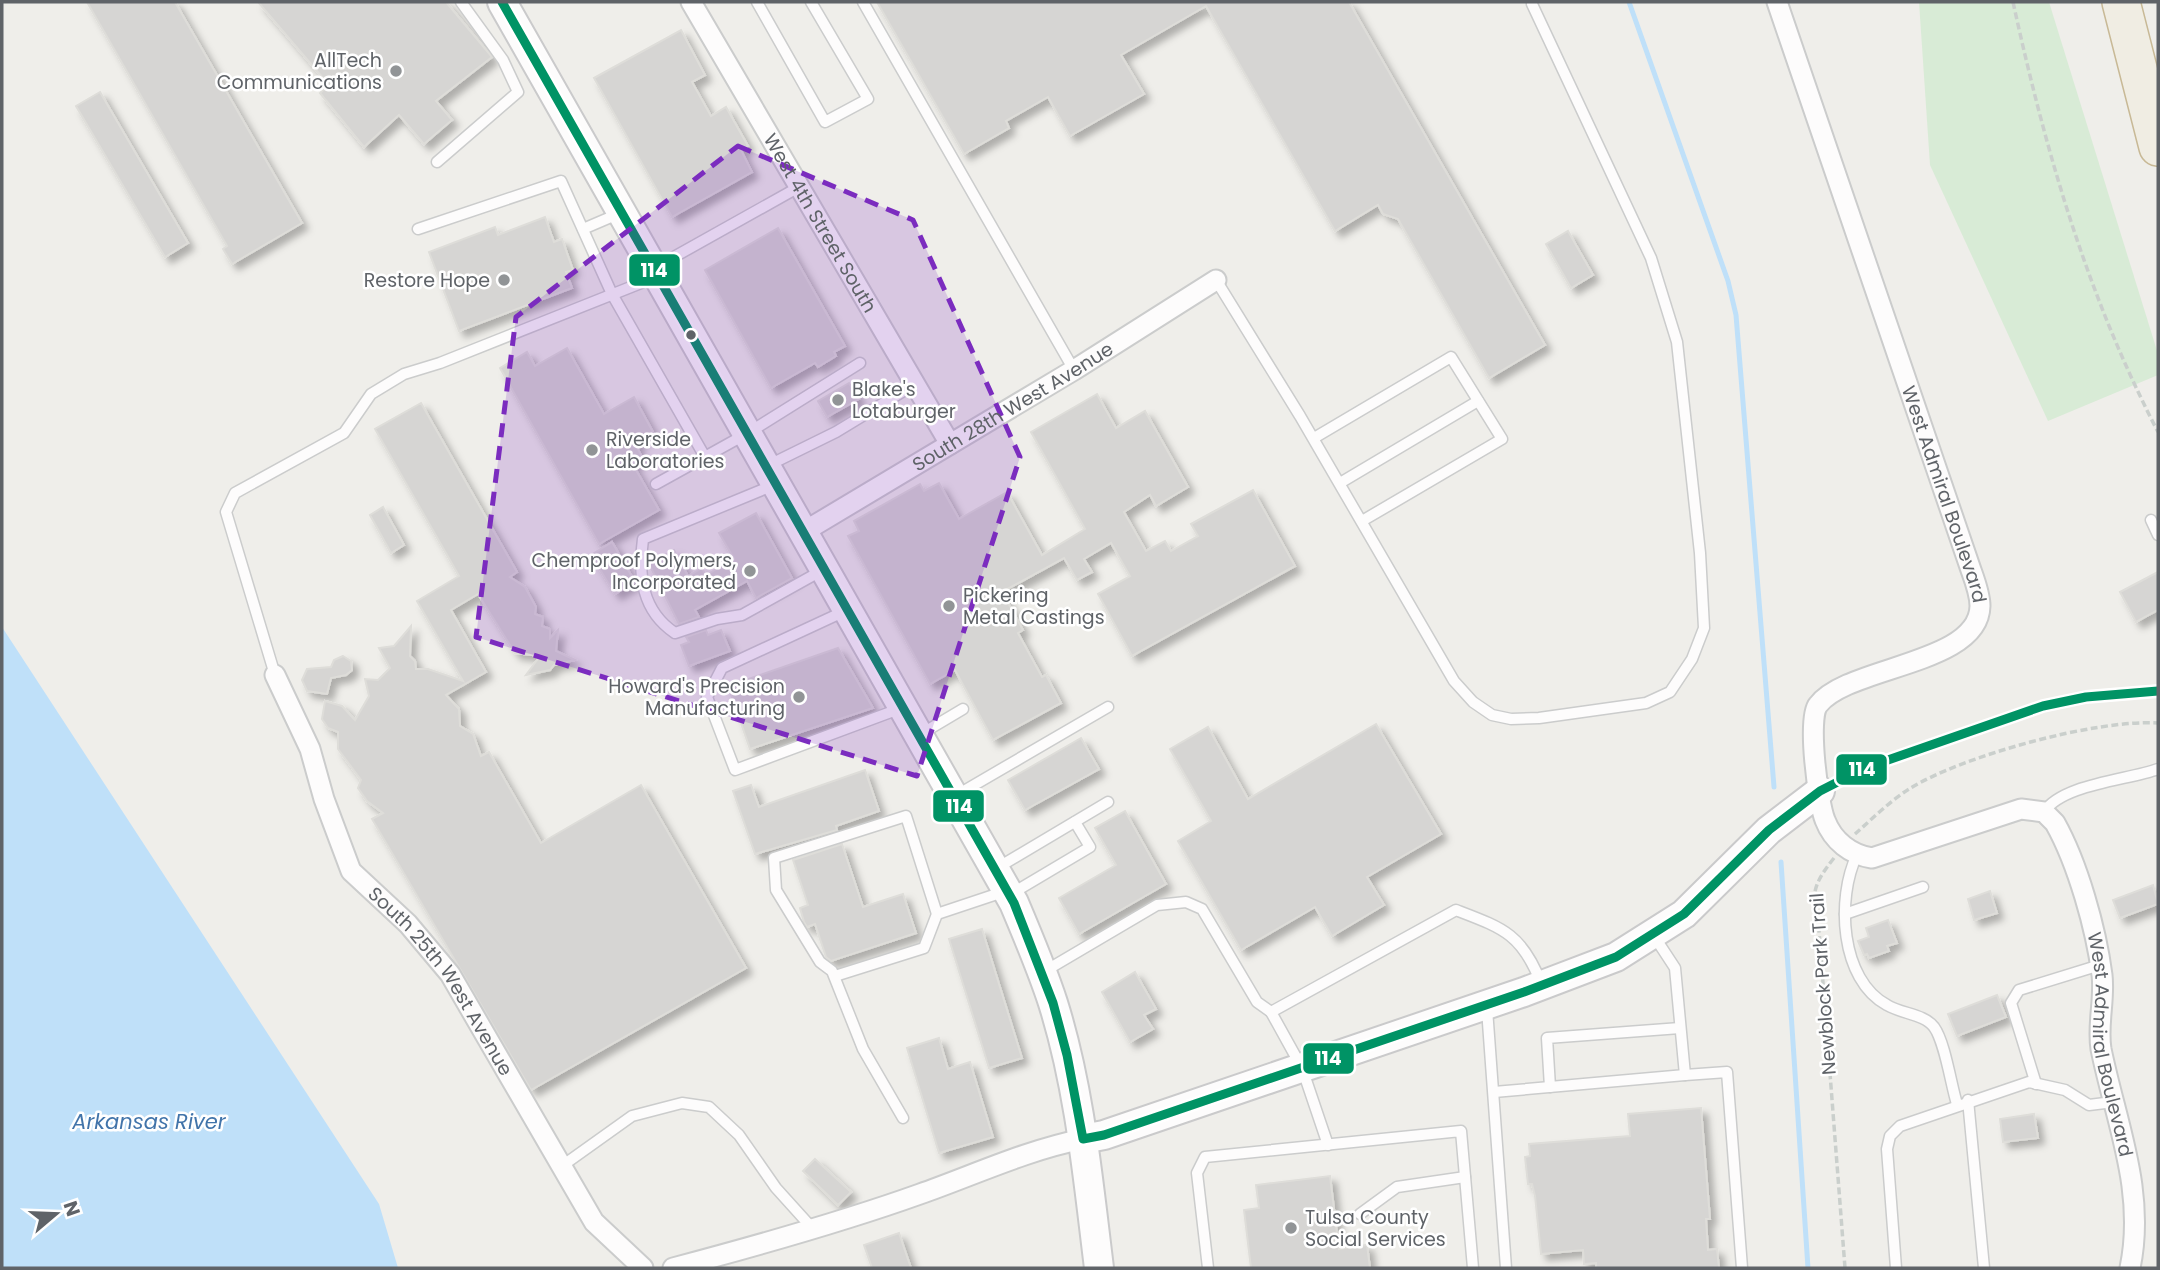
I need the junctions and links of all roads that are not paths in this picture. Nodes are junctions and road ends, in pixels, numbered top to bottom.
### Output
1 (461, 2) edge
2 (502, 2) edge
3 (691, 2) edge
4 (757, 2) edge
5 (811, 2) edge
6 (863, 2) edge
7 (1777, 2) edge
8 (2121, 2) edge
9 (2127, 2) edge
10 (1532, 4) dead end
11 (2158, 75) edge
12 (2158, 147) edge
13 (437, 162) dead end
14 (799, 187) junction
15 (622, 213) junction
16 (418, 229) dead end
17 (583, 229) junction
18 (656, 272) junction
19 (1216, 280) joint
20 (612, 294) junction
21 (860, 363) dead end
22 (1074, 370) junction
23 (915, 384) junction
24 (1478, 401) junction
25 (748, 433) junction
26 (1314, 438) junction
27 (950, 444) junction
28 (705, 457) junction
29 (772, 475) junction
30 (1340, 483) junction
31 (656, 484) dead end
32 (2151, 520) dead end
33 (1362, 521) junction
34 (805, 531) junction
35 (2158, 535) edge
36 (825, 568) junction
37 (849, 609) junction
38 (275, 675) joint
39 (904, 707) junction
40 (1108, 707) dead end
41 (963, 709) dead end
42 (920, 735) junction
43 (2158, 769) edge
44 (1821, 791) junction
45 (955, 797) junction
46 (1108, 802) dead end
47 (2044, 812) junction
48 (1075, 822) junction
49 (1851, 851) junction
50 (1004, 885) junction
51 (1923, 887) dead end
52 (937, 914) junction
53 (1845, 914) junction
54 (1653, 935) junction
55 (2100, 965) junction
56 (1042, 974) junction
57 (835, 976) junction
58 (1542, 986) junction
59 (1486, 1005) junction
60 (1271, 1012) junction
61 (1680, 1028) junction
62 (1302, 1068) junction
63 (1685, 1075) junction
64 (2036, 1084) junction
65 (1550, 1087) junction
66 (1494, 1092) junction
67 (1968, 1100) junction
68 (2113, 1102) junction
69 (1957, 1104) junction
70 (903, 1118) dead end
71 (1083, 1139) junction
72 (1328, 1145) junction
73 (562, 1166) junction
74 (1465, 1177) junction
75 (1360, 1214) dead end
76 (814, 1229) junction
77 (643, 1268) edge
78 (673, 1268) edge
79 (1099, 1268) edge
80 (1208, 1268) edge
81 (1472, 1268) edge
82 (1506, 1268) edge
83 (1742, 1268) edge
84 (1896, 1268) edge
85 (1984, 1268) edge
86 (2130, 1268) edge

1 - 13 lane
2 - 15 main road
3 - 14 street, West 4th Street South
4 - 5 lane
6 - 22 lane
7 - 44 street, West Admiral Boulevard
8 - 12 highway
9 - 11 highway
10 - 33 lane
14 - 18 lane
14 - 23 street, West 4th Street South
15 - 17 lane
15 - 18 main road
16 - 17 lane
17 - 20 lane
18 - 20 lane
18 - 25 main road
19 - 22 street, South 28th West Avenue
19 - 26 lane
20 - 28 lane
20 - 38 lane
21 - 25 lane
22 - 27 street, South 28th West Avenue
23 - 27 street, West 4th Street South
23 - 29 lane
24 - 26 lane
24 - 30 lane
24 - 33 lane
25 - 28 lane
25 - 29 main road
26 - 30 lane
27 - 34 street, South 28th West Avenue
28 - 31 lane
29 - 34 main road
29 - 36 lane
30 - 33 lane
32 - 35 lane
34 - 36 main road
36 - 37 main road
37 - 39 main road
37 - 39 lane
38 - 73 street, South 25th West Avenue
39 - 42 main road
40 - 45 lane
41 - 42 lane
42 - 45 main road
43 - 47 lane
44 - 49 street, West Admiral Boulevard
44 - 54 main road
45 - 50 main road
46 - 48 lane
47 - 49 street
47 - 55 street, West Admiral Boulevard
48 - 50 lane
48 - 50 lane
49 - 53 lane
50 - 52 lane
50 - 56 main road
51 - 53 lane
52 - 57 lane
52 - 57 lane
53 - 69 lane
54 - 58 main road
54 - 61 lane
55 - 64 lane
55 - 68 street, West Admiral Boulevard
56 - 60 lane
56 - 71 main road
57 - 70 lane
58 - 59 main road
58 - 60 lane
59 - 62 main road
59 - 66 lane
60 - 62 lane
61 - 63 lane
61 - 65 lane
62 - 71 main road
62 - 72 lane
63 - 65 lane
63 - 83 lane
64 - 67 lane
64 - 68 lane
65 - 66 lane
66 - 82 lane
67 - 69 lane
67 - 85 lane
68 - 86 street, West Admiral Boulevard
69 - 84 lane
71 - 76 street
71 - 79 main road
72 - 74 lane
72 - 80 lane
73 - 76 lane
73 - 77 street, South 25th West Avenue
74 - 75 lane
74 - 81 lane
76 - 78 street

